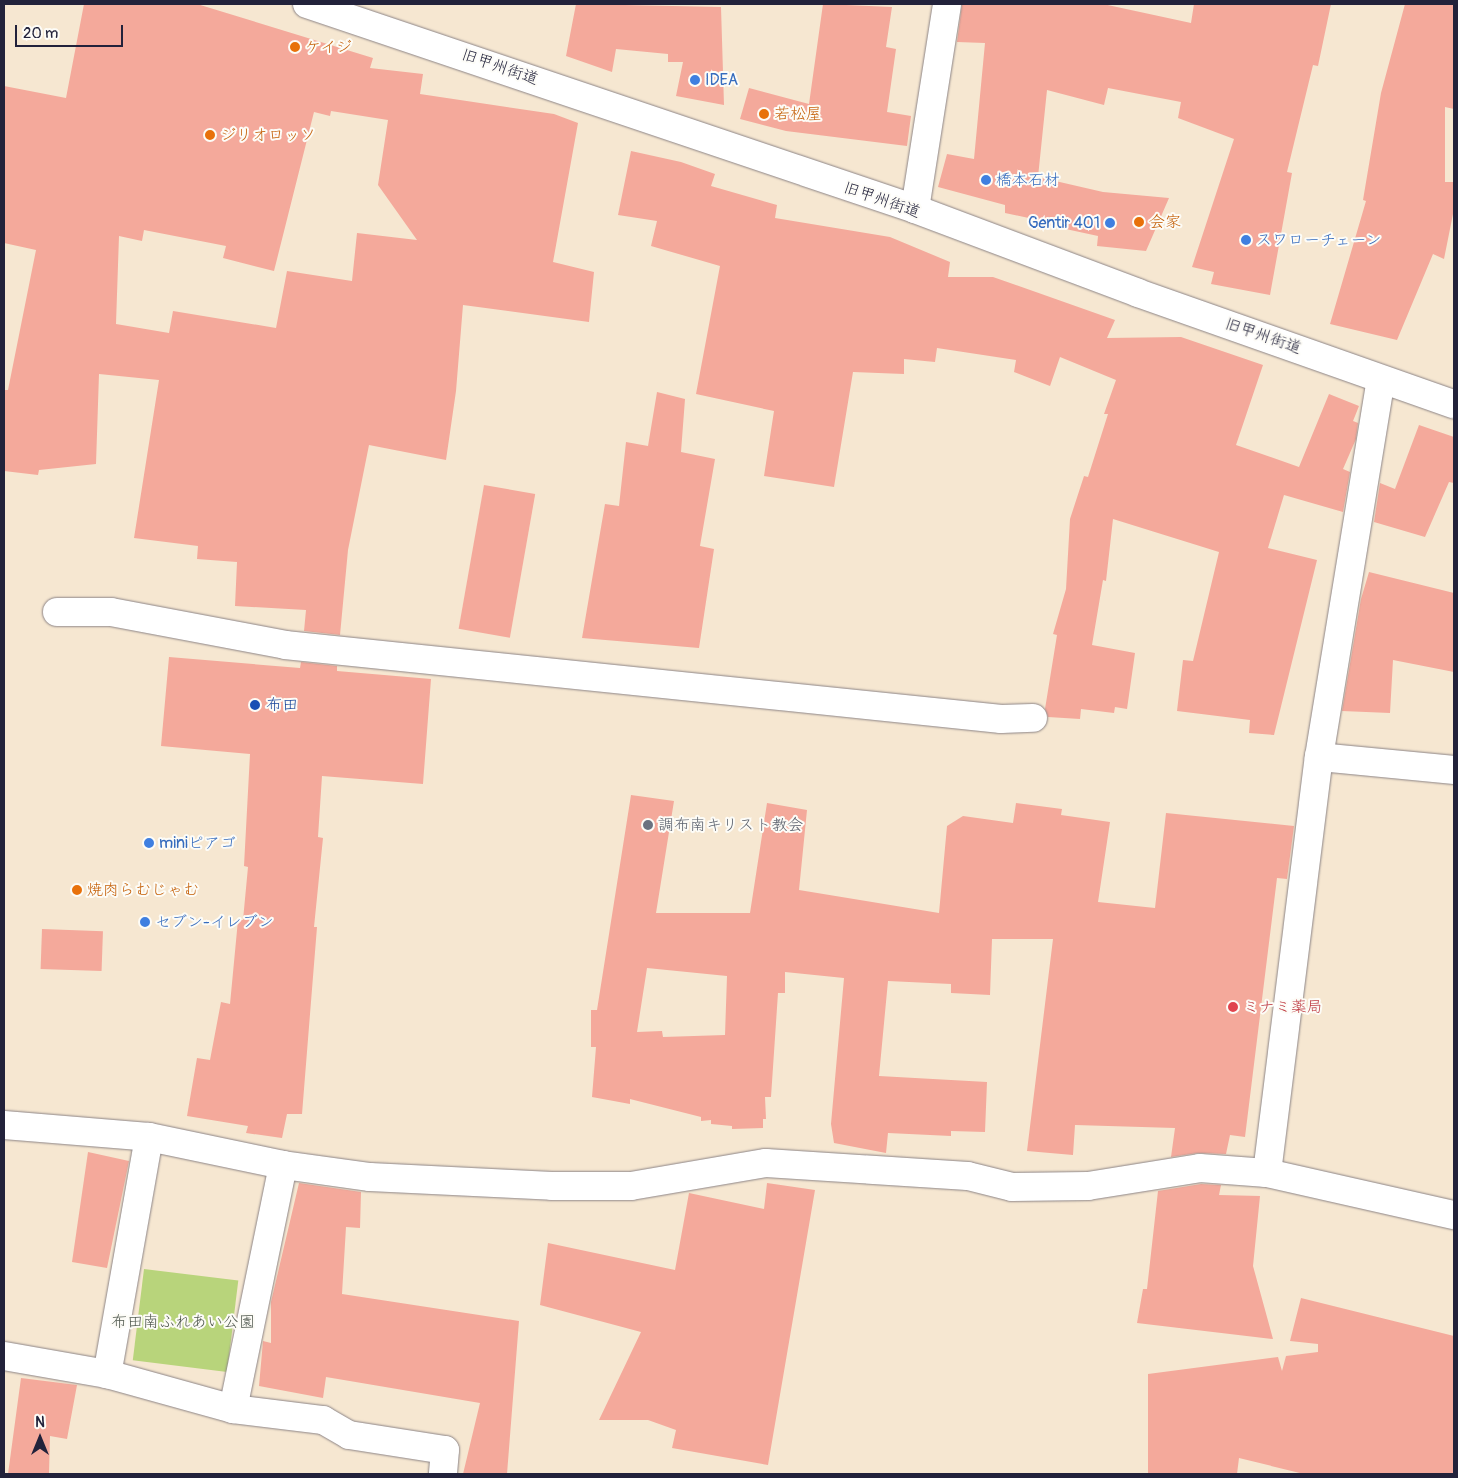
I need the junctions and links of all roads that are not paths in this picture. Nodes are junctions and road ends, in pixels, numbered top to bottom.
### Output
1 (310, 4) edge
2 (946, 4) edge
3 (915, 209) junction
4 (1382, 380) junction
5 (1454, 404) edge
6 (57, 612) dead end
7 (1033, 718) dead end
8 (1320, 757) junction
9 (1454, 770) edge
10 (4, 1125) edge
11 (150, 1137) junction
12 (283, 1165) junction
13 (1267, 1172) junction
14 (1454, 1215) edge
15 (4, 1356) edge
16 (107, 1374) junction
17 (234, 1409) junction
18 (443, 1474) edge

1 - 3 street, 旧甲州街道
2 - 3 street
3 - 4 street, 旧甲州街道
4 - 5 street, 旧甲州街道
4 - 8 street
6 - 7 street
8 - 9 street
8 - 13 street
10 - 11 street
11 - 12 street
11 - 16 street
12 - 13 street
12 - 17 street
13 - 14 street
15 - 16 street
16 - 17 street
17 - 18 street

